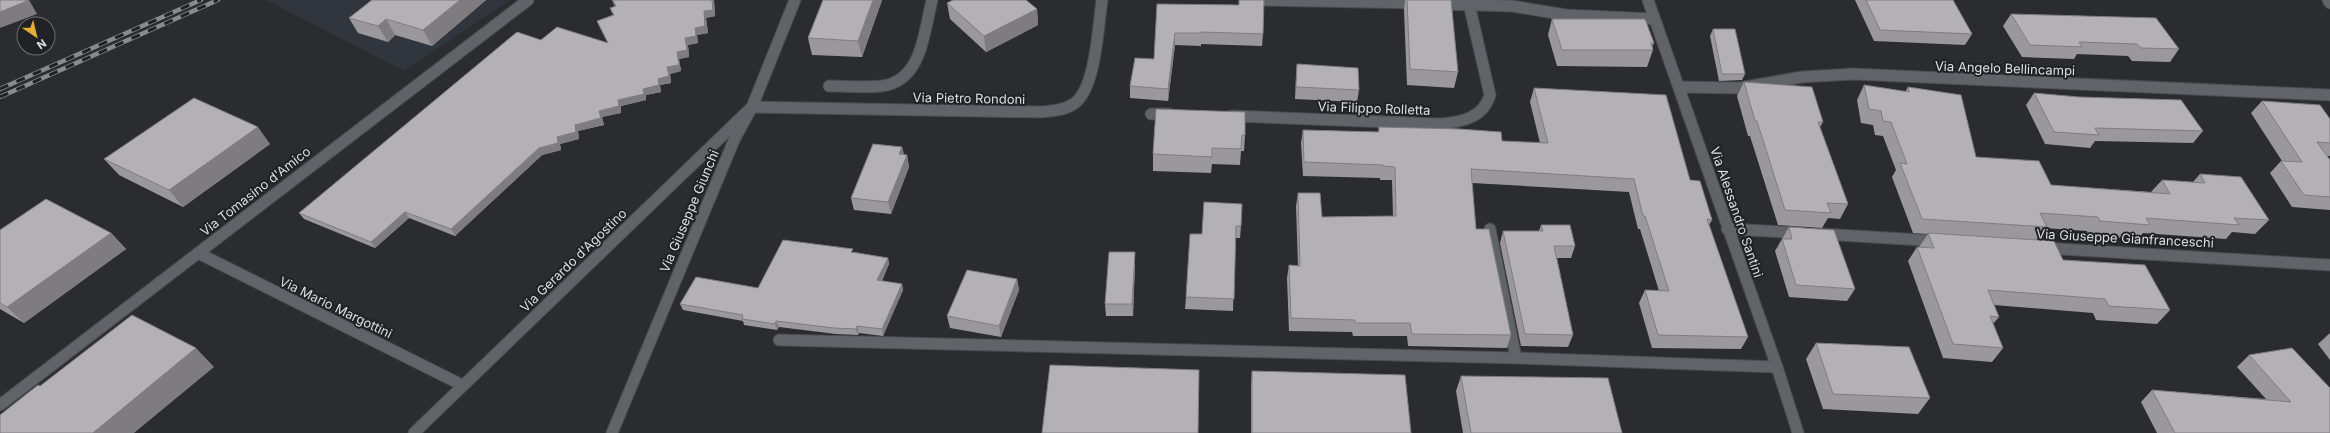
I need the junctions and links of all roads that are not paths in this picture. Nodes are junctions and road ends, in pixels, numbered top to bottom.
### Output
1 (528, 0) edge
2 (795, 0) edge
3 (932, 0) edge
4 (1102, 0) edge
5 (1263, 0) edge
6 (1648, 0) edge
7 (2328, 0) edge
8 (2330, 3) edge
9 (1469, 4) junction
10 (1654, 19) junction
11 (829, 86) dead end
12 (1679, 87) junction
13 (2330, 95) edge
14 (752, 107) junction
15 (1151, 114) dead end
16 (1182, 115) edge
17 (1221, 116) edge
18 (1490, 229) edge
19 (1727, 229) junction
20 (1949, 242) edge
21 (2029, 247) edge
22 (198, 253) junction
23 (2330, 265) edge
24 (779, 340) dead end
25 (1516, 358) junction
26 (1777, 367) junction
27 (462, 385) junction
28 (0, 405) edge
29 (414, 433) edge
30 (612, 433) edge
31 (1798, 433) edge

1 - 22 street, Via Tomasino d'Amico
2 - 14 street, Via Giuseppe Giunchi
3 - 11 street
4 - 14 street, Via Pietro Rondoni
5 - 9 street
6 - 10 street, Via Alessandro Santini
7 - 8 street
9 - 10 street
9 - 17 street, Via Filippo Rolletta
10 - 12 street, Via Alessandro Santini
12 - 13 street, Via Angelo Bellincampi
12 - 19 street, Via Alessandro Santini
14 - 27 street, Via Gerardo d'Agostino
14 - 30 street, Via Giuseppe Giunchi
15 - 16 street
18 - 25 street
19 - 20 street
19 - 26 street, Via Alessandro Santini
21 - 23 street, Via Giuseppe Gianfranceschi
22 - 27 street, Via Mario Margottini
22 - 28 street, Via Tomasino d'Amico
24 - 25 street
25 - 26 street
26 - 31 street, Via Alessandro Santini
27 - 29 street, Via Gerardo d'Agostino

